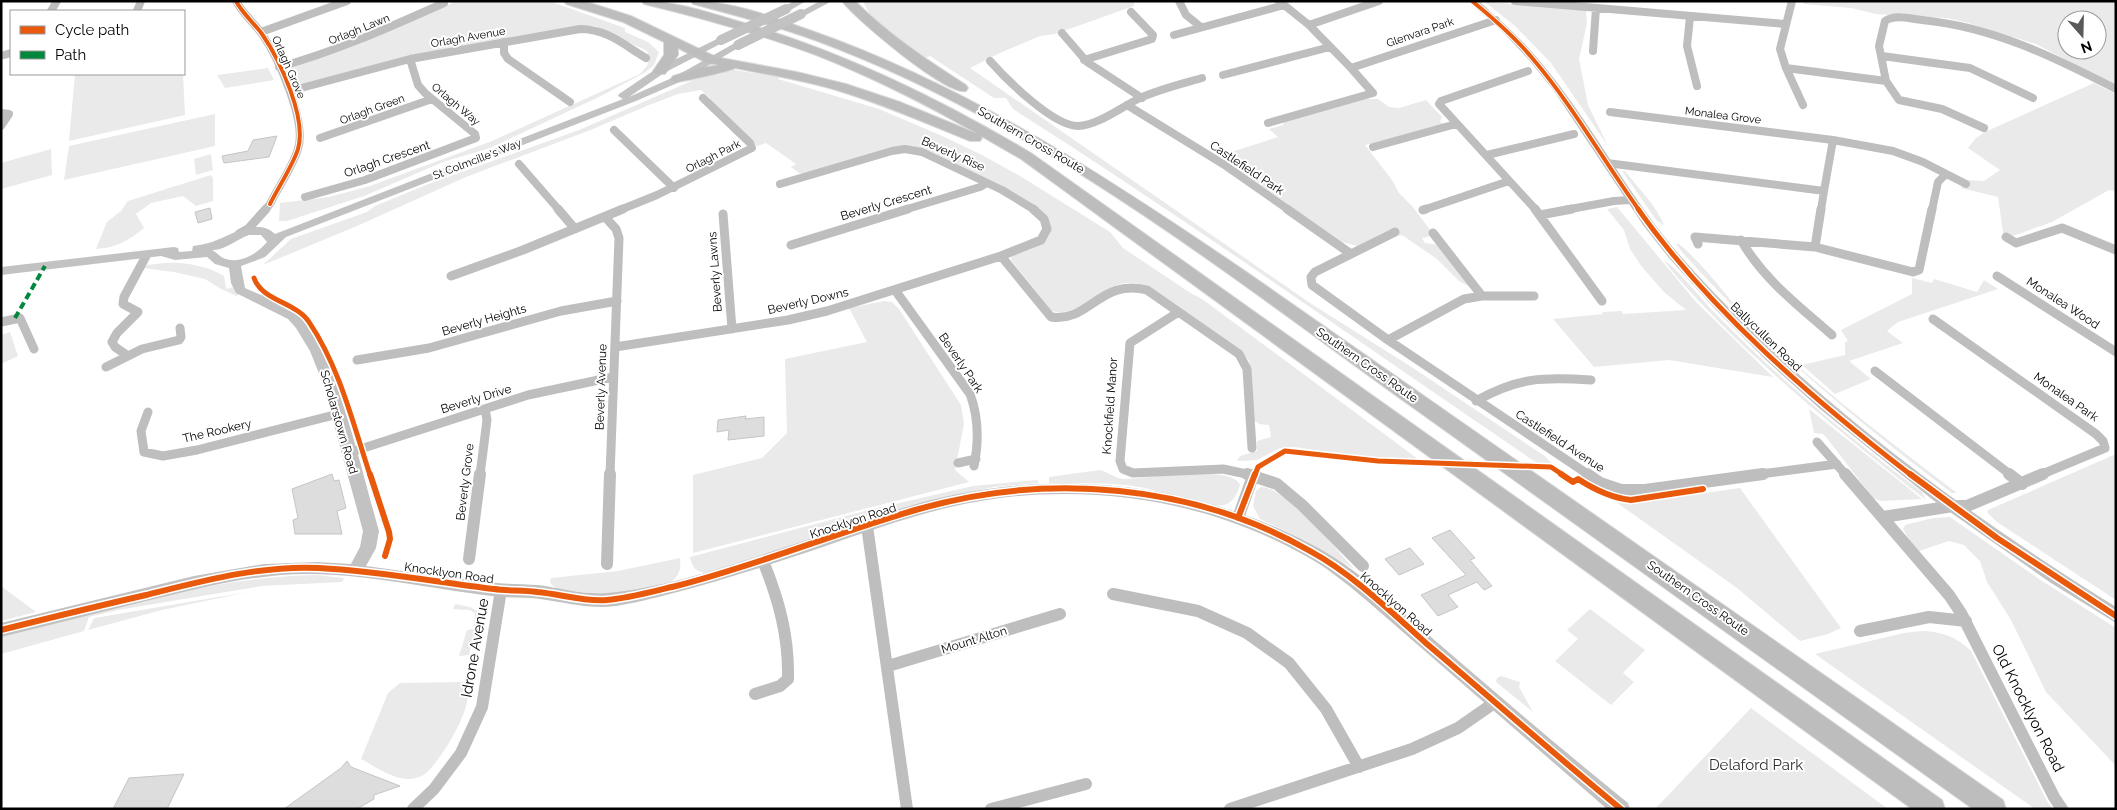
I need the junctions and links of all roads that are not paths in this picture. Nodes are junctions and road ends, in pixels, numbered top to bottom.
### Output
1 (236, 1) edge
2 (347, 1) edge
3 (570, 1) edge
4 (648, 1) edge
5 (697, 1) edge
6 (802, 1) edge
7 (828, 1) edge
8 (848, 1) edge
9 (1179, 1) edge
10 (1379, 1) edge
11 (1472, 1) edge
12 (1515, 1) edge
13 (1792, 1) edge
14 (444, 3) dead end
15 (1281, 3) edge
16 (859, 7) edge
17 (1596, 8) junction
18 (1131, 12) dead end
19 (1690, 17) junction
20 (1496, 20) junction
21 (1785, 24) junction
22 (1309, 25) junction
23 (1201, 27) junction
24 (261, 32) junction
25 (1062, 33) dead end
26 (1174, 35) dead end
27 (671, 40) junction
28 (504, 42) junction
29 (1330, 47) junction
30 (1593, 51) dead end
31 (695, 53) junction
32 (1882, 56) junction
33 (646, 58) dead end
34 (410, 59) junction
35 (712, 60) junction
36 (1084, 60) junction
37 (990, 61) dead end
38 (279, 66) junction
39 (750, 67) junction
40 (1351, 68) junction
41 (1786, 68) junction
42 (660, 71) junction
43 (1528, 71) dead end
44 (1224, 75) dead end
45 (678, 78) junction
46 (1202, 78) dead end
47 (1886, 81) junction
48 (1697, 86) dead end
49 (2116, 89) edge
50 (290, 91) junction
51 (703, 98) dead end
52 (1142, 98) junction
53 (2033, 98) dead end
54 (432, 99) junction
55 (570, 102) dead end
56 (1127, 105) junction
57 (1802, 105) dead end
58 (599, 111) junction
59 (1610, 112) dead end
60 (1, 113) edge
61 (1268, 123) dead end
62 (1456, 124) junction
63 (1, 126) edge
64 (1984, 128) dead end
65 (614, 130) dead end
66 (1574, 134) dead end
67 (320, 138) dead end
68 (476, 138) joint
69 (1833, 140) junction
70 (1373, 147) dead end
71 (1486, 155) junction
72 (1065, 158) junction
73 (1607, 163) junction
74 (519, 164) dead end
75 (1946, 174) junction
76 (1510, 181) junction
77 (987, 183) junction
78 (780, 184) dead end
79 (1966, 184) dead end
80 (674, 188) junction
81 (1824, 192) junction
82 (305, 197) dead end
83 (1631, 200) junction
84 (270, 204) junction
85 (1103, 210) junction
86 (1423, 210) dead end
87 (723, 214) dead end
88 (1540, 215) junction
89 (605, 217) junction
90 (575, 229) junction
91 (1394, 232) dead end
92 (1433, 233) dead end
93 (236, 235) junction
94 (266, 235) junction
95 (2006, 237) dead end
96 (1741, 240) junction
97 (223, 242) junction
98 (1698, 244) dead end
99 (791, 245) dead end
100 (1815, 247) junction
101 (2116, 250) edge
102 (165, 254) junction
103 (1351, 254) junction
104 (146, 256) junction
105 (1001, 256) junction
106 (214, 257) junction
107 (256, 257) junction
108 (227, 264) junction
109 (1, 271) edge
110 (451, 276) dead end
111 (1997, 276) dead end
112 (895, 290) junction
113 (1482, 296) junction
114 (1534, 296) dead end
115 (257, 297) junction
116 (617, 301) junction
117 (1602, 301) dead end
118 (1177, 313) junction
119 (1934, 319) dead end
120 (1, 322) edge
121 (180, 328) dead end
122 (732, 328) junction
123 (1832, 335) dead end
124 (1388, 340) junction
125 (615, 347) junction
126 (34, 349) dead end
127 (2116, 352) edge
128 (128, 356) junction
129 (357, 360) dead end
130 (106, 367) dead end
131 (1874, 371) dead end
132 (614, 377) junction
133 (1591, 380) dead end
134 (1476, 401) junction
135 (484, 409) junction
136 (148, 412) dead end
137 (338, 414) junction
138 (1817, 442) dead end
139 (1252, 448) dead end
140 (348, 453) junction
141 (958, 463) dead end
142 (1836, 464) junction
143 (1253, 476) junction
144 (2022, 484) junction
145 (1953, 506) junction
146 (1883, 517) junction
147 (1238, 518) junction
148 (867, 526) junction
149 (469, 559) dead end
150 (763, 561) junction
151 (607, 564) dead end
152 (1363, 566) dead end
153 (355, 571) junction
154 (501, 590) junction
155 (1113, 594) dead end
156 (1060, 614) dead end
157 (2116, 616) edge
158 (1966, 621) junction
159 (1, 630) edge
160 (1860, 631) dead end
161 (888, 666) junction
162 (755, 694) dead end
163 (1494, 703) junction
164 (1359, 767) junction
165 (1086, 784) dead end
166 (1016, 806) edge
167 (413, 809) edge
168 (907, 809) edge
169 (991, 809) edge
170 (1230, 809) edge
171 (1621, 809) edge
172 (1932, 809) edge
173 (1994, 809) edge
174 (2062, 809) edge

1 - 24 street, Orlagh Grove
2 - 24 street
3 - 27 highway
4 - 85 highway, Southern Cross Route
5 - 72 highway, Southern Cross Route
6 - 31 street, St Colmcille's Way, bridge
7 - 35 street, St Colmcille's Way, bridge
8 - 16 highway
9 - 23 street
10 - 22 street
11 - 20 street, Ballycullen Road
12 - 17 street
13 - 21 street
14 - 38 street, Orlagh Lawn
15 - 22 street
15 - 23 street
16 - 72 highway
17 - 19 street
17 - 30 street
18 - 36 street
19 - 21 street
19 - 48 street
20 - 40 street, Glenvara Park
20 - 73 street, Ballycullen Road
21 - 41 street
22 - 29 street
23 - 26 street
24 - 38 street, Orlagh Grove
25 - 36 street
27 - 31 highway
27 - 42 highway
28 - 33 street, Orlagh Avenue
28 - 34 street, Orlagh Avenue
28 - 55 street
29 - 40 street
29 - 44 street
31 - 35 highway
31 - 42 street, St Colmcille's Way
32 - 47 street
32 - 49 street
32 - 53 street
34 - 50 street, Orlagh Avenue
34 - 54 street, Orlagh Way
35 - 39 highway
35 - 45 street, St Colmcille's Way
36 - 52 street
37 - 56 street
38 - 50 street, Orlagh Grove
39 - 45 highway
39 - 85 highway
40 - 61 street
41 - 47 street
41 - 57 street
42 - 58 street, St Colmcille's Way
43 - 62 street
45 - 58 street, St Colmcille's Way
46 - 52 street
47 - 64 street
50 - 84 street, Orlagh Grove
51 - 80 street, Orlagh Park
52 - 56 street
54 - 67 street, Orlagh Green
54 - 68 street, Orlagh Way
56 - 103 street, Castlefield Park
58 - 94 street, St Colmcille's Way
59 - 69 street, Monalea Grove
60 - 63 street
62 - 70 street
62 - 71 street
65 - 80 street
66 - 71 street
68 - 82 street, Orlagh Crescent
69 - 75 street, Monalea Grove
69 - 81 street
71 - 76 street
72 - 173 highway, Southern Cross Route
73 - 81 street
73 - 83 street, Ballycullen Road
74 - 90 street
75 - 79 street, Monalea Grove
75 - 100 street
76 - 86 street
76 - 88 street
77 - 78 street, Beverly Rise
77 - 99 street, Beverly Crescent
77 - 105 street, Beverly Rise
80 - 89 street, Orlagh Park
81 - 100 street
83 - 88 street
83 - 145 street, Ballycullen Road
84 - 93 street, Orlagh Grove
84 - 94 street, Orlagh Grove
85 - 172 highway, Southern Cross Route
87 - 122 street, Beverly Lawns
88 - 117 street
89 - 90 street, Orlagh Park
89 - 116 street, Beverly Avenue
90 - 110 street, Orlagh Park
91 - 103 street
92 - 113 street
93 - 94 street
93 - 97 street
94 - 107 street
95 - 101 street
96 - 98 street
96 - 100 street
96 - 123 street
97 - 102 street
97 - 106 street
102 - 104 street
102 - 106 street
103 - 124 street, Castlefield Avenue
104 - 109 street
104 - 128 street
105 - 112 street, Beverly Downs
105 - 118 street
106 - 108 street
107 - 108 street
107 - 115 street
108 - 115 street, Scholarstown Road
111 - 127 street, Monalea Wood
112 - 122 street, Beverly Downs
112 - 141 street, Beverly Park
113 - 114 street
113 - 124 street
115 - 137 street, Scholarstown Road
116 - 125 street, Beverly Avenue
116 - 129 street, Beverly Heights
118 - 139 street
118 - 143 street, Knockfield Manor
119 - 144 street, Monalea Park
120 - 126 street
121 - 128 street
122 - 125 street, Beverly Downs
124 - 134 street, Castlefield Avenue
125 - 132 street, Beverly Avenue
128 - 130 street
131 - 144 street
132 - 135 street, Beverly Drive
132 - 151 street, Beverly Avenue
133 - 134 street
134 - 142 street, Castlefield Avenue
135 - 140 street, Beverly Drive
135 - 149 street, Beverly Grove
136 - 137 street, The Rookery
137 - 140 street, Scholarstown Road
138 - 142 street, Old Knocklyon Road
140 - 153 street, Scholarstown Road
142 - 146 street, Old Knocklyon Road
143 - 147 street
143 - 152 street
144 - 145 street, Monalea Park
145 - 146 street, Monalea Park
145 - 157 street, Ballycullen Road
146 - 158 street, Old Knocklyon Road
147 - 148 street, Knocklyon Road
147 - 163 street, Knocklyon Road
148 - 150 street, Knocklyon Road
148 - 161 street
150 - 154 street, Knocklyon Road
150 - 162 street
153 - 154 street, Knocklyon Road
153 - 159 street, Knocklyon Road
154 - 167 street, Idrone Avenue
155 - 164 street
156 - 161 street, Mount Alton
158 - 160 street
158 - 174 street, Old Knocklyon Road
161 - 168 street
163 - 164 street
163 - 171 street, Knocklyon Road
164 - 170 street
165 - 166 street
166 - 169 street

